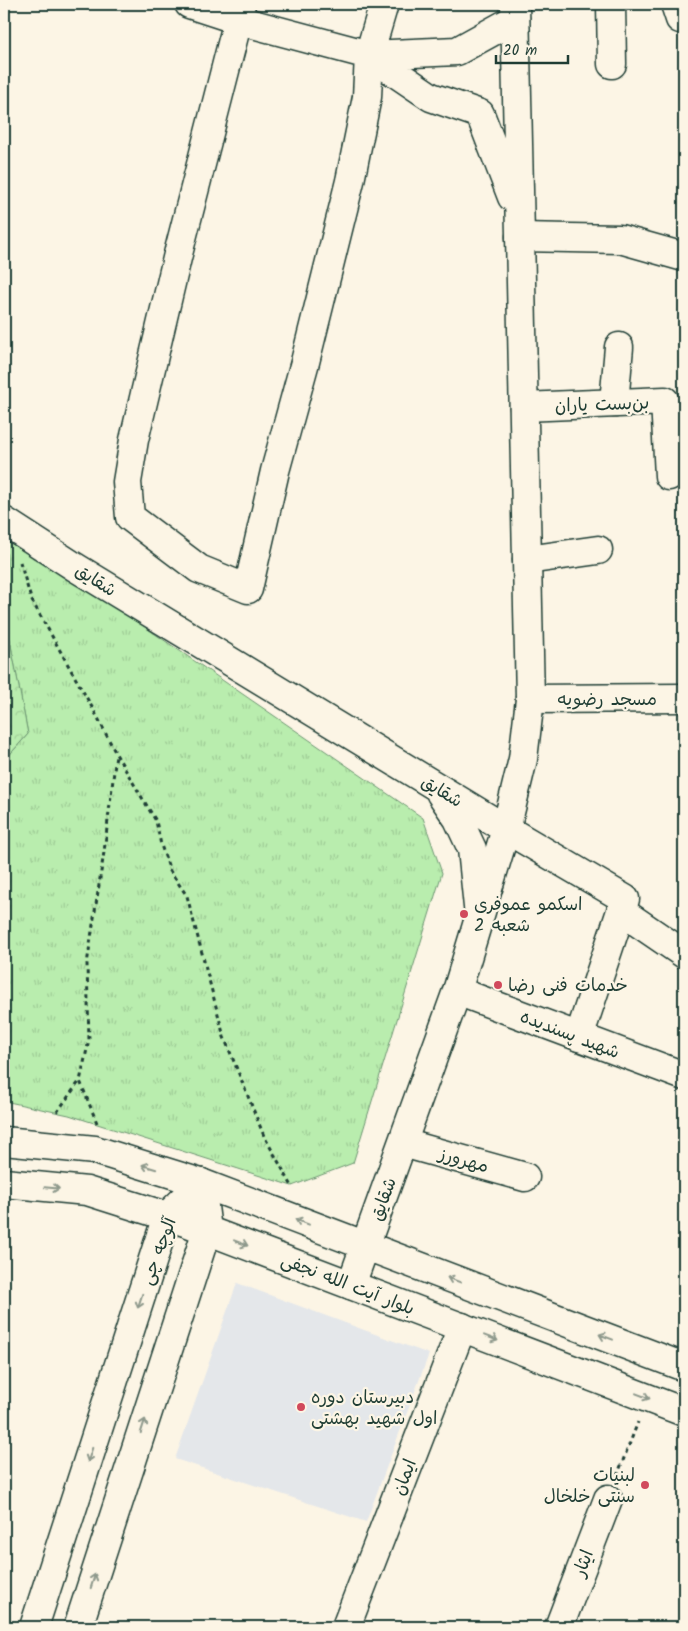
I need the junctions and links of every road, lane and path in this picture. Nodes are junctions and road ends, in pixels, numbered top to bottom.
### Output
1 (189, 4) edge
2 (384, 4) edge
3 (611, 4) edge
4 (515, 11) edge
5 (240, 12) edge
6 (369, 55) junction
7 (612, 64) dead end
8 (519, 226) junction
9 (684, 257) edge
10 (619, 347) dead end
11 (614, 403) junction
12 (524, 407) junction
13 (669, 476) dead end
14 (5, 522) edge
15 (598, 550) dead end
16 (527, 560) junction
17 (19, 561) dead end
18 (684, 698) edge
19 (530, 699) junction
20 (116, 754) junction
21 (435, 786) junction
22 (506, 830) junction
23 (621, 911) junction
24 (479, 919) junction
25 (684, 954) edge
26 (457, 991) junction
27 (579, 1037) junction
28 (684, 1076) edge
29 (80, 1081) junction
30 (57, 1112) dead end
31 (97, 1123) dead end
32 (4, 1141) edge
33 (403, 1143) junction
34 (525, 1177) dead end
35 (201, 1183) junction
36 (4, 1184) edge
37 (292, 1186) dead end
38 (167, 1216) junction
39 (207, 1230) junction
40 (366, 1246) junction
41 (153, 1261) junction
42 (192, 1274) junction
43 (351, 1285) junction
44 (462, 1327) junction
45 (684, 1367) edge
46 (647, 1398) junction
47 (684, 1412) edge
48 (608, 1499) joint
49 (37, 1617) edge
50 (79, 1623) edge
51 (346, 1627) edge
52 (559, 1627) edge

1 - 5 street
2 - 6 street
3 - 7 street
4 - 6 street
4 - 8 street
5 - 6 street
5 - 6 street
6 - 8 street
8 - 9 street
8 - 12 street
10 - 11 street
11 - 12 street, بن‌بست یاران
11 - 13 street, بن‌بست یاران
12 - 16 street
14 - 21 street, شقایق
15 - 16 street
16 - 19 street
17 - 20 path
18 - 19 street, مسجد رضویه
19 - 22 street
20 - 29 path
20 - 37 path
21 - 22 street, شقایق
21 - 24 street
22 - 23 street
22 - 24 street, شقایق
23 - 25 street
23 - 27 street
24 - 26 street, شقایق
26 - 27 street, شهید پسندیده
26 - 33 street, شقایق
27 - 28 street, شهید پسندیده
29 - 30 path
29 - 31 path
35 -> 32 street
33 - 34 street, مهرورز
33 - 40 street, شقایق
35 - 38 street, آلوچه چی
35 - 39 street, آلوچه چی
40 -> 35 street
36 -> 38 street, بلوار آیت الله نجفی
38 - 39 street, بلوار آیت الله نجفی
38 - 41 street, آلوچه چی
39 - 42 street, آلوچه چی
39 -> 43 street, بلوار آیت الله نجفی
40 - 43 street, شقایق
45 -> 40 street
41 - 42 street
41 -> 49 street, آلوچه چی
50 -> 42 street, آلوچه چی
43 - 44 street, بلوار آیت الله نجفی
44 -> 46 street, بلوار آیت الله نجفی
44 - 51 street, ایمان
46 - 47 street, بلوار آیت الله نجفی
46 - 48 path
48 - 52 street, ایثار
49 - 50 street

